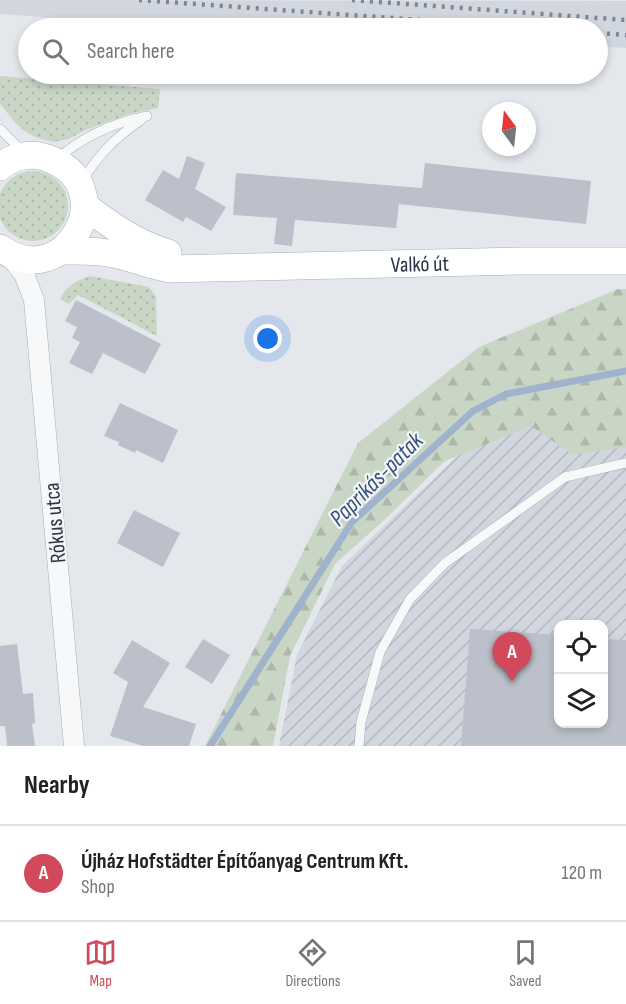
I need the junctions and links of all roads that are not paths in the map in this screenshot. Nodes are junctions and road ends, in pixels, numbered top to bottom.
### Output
1 (0, 129) edge
2 (27, 155) junction
3 (56, 161) junction
4 (0, 167) edge
5 (82, 195) junction
6 (4, 251) edge
7 (58, 253) junction
8 (626, 261) edge
9 (214, 268) junction
10 (34, 300) junction
11 (626, 463) edge
12 (74, 746) edge
13 (359, 746) edge

1 - 2 lane
2 - 3 street
2 - 4 street
3 - 5 street
3 - 5 lane
5 - 7 street
5 - 9 street
6 - 7 street, Valkó út
6 - 10 street, Rókus utca
7 - 9 street, Valkó út
7 - 10 street, Rókus utca
8 - 9 street, Valkó út
10 - 12 street, Rókus utca
11 - 13 lane

